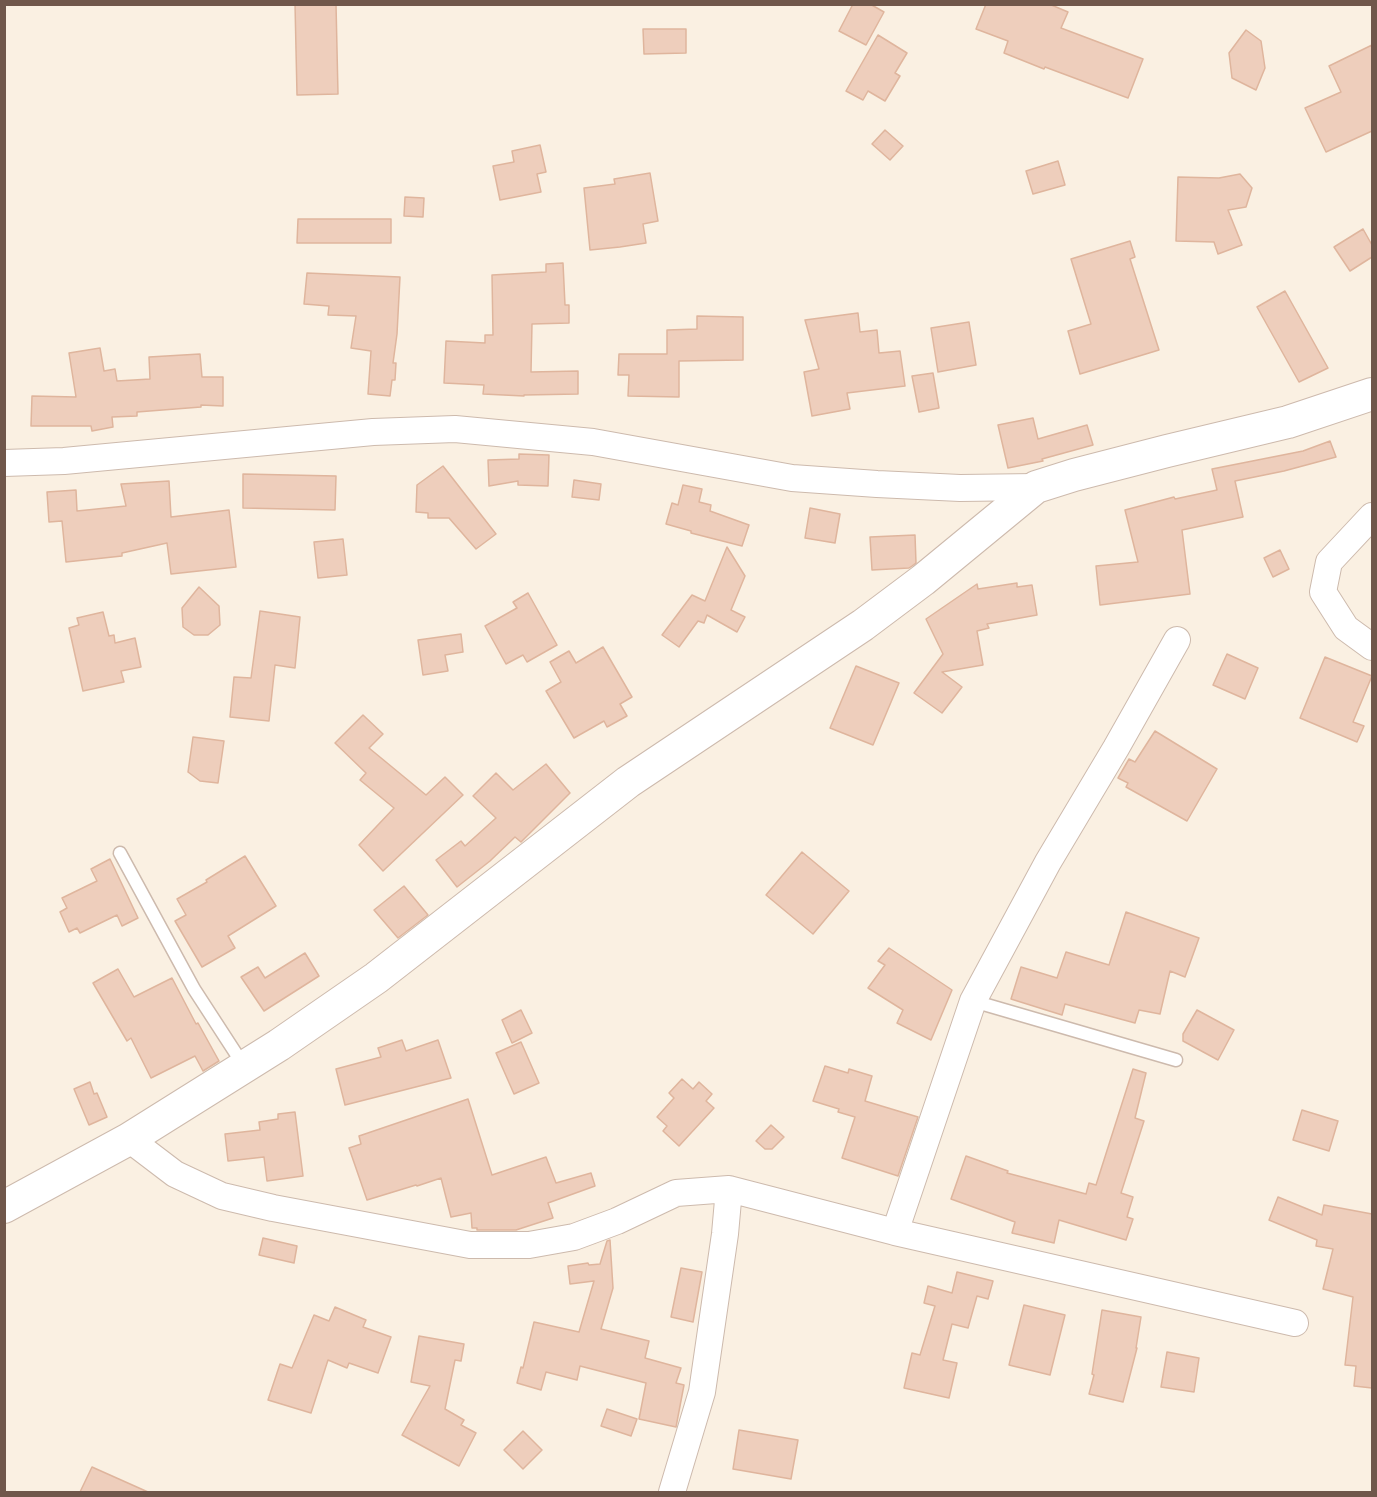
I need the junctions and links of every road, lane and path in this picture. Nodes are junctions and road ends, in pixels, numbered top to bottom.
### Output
1 (1372, 394) edge
2 (4, 463) edge
3 (1036, 486) junction
4 (1372, 516) edge
5 (1177, 639) dead end
6 (1372, 647) edge
7 (120, 853) dead end
8 (973, 1001) junction
9 (1176, 1060) dead end
10 (245, 1067) junction
11 (129, 1139) junction
12 (729, 1189) junction
13 (4, 1206) edge
14 (895, 1232) junction
15 (1295, 1323) dead end
16 (672, 1492) edge

1 - 3 street
2 - 3 street
3 - 10 street
4 - 6 street
5 - 8 street
7 - 10 lane
8 - 9 lane
8 - 14 street
10 - 11 street
11 - 12 street
11 - 13 street
12 - 14 street
12 - 16 street
14 - 15 street

